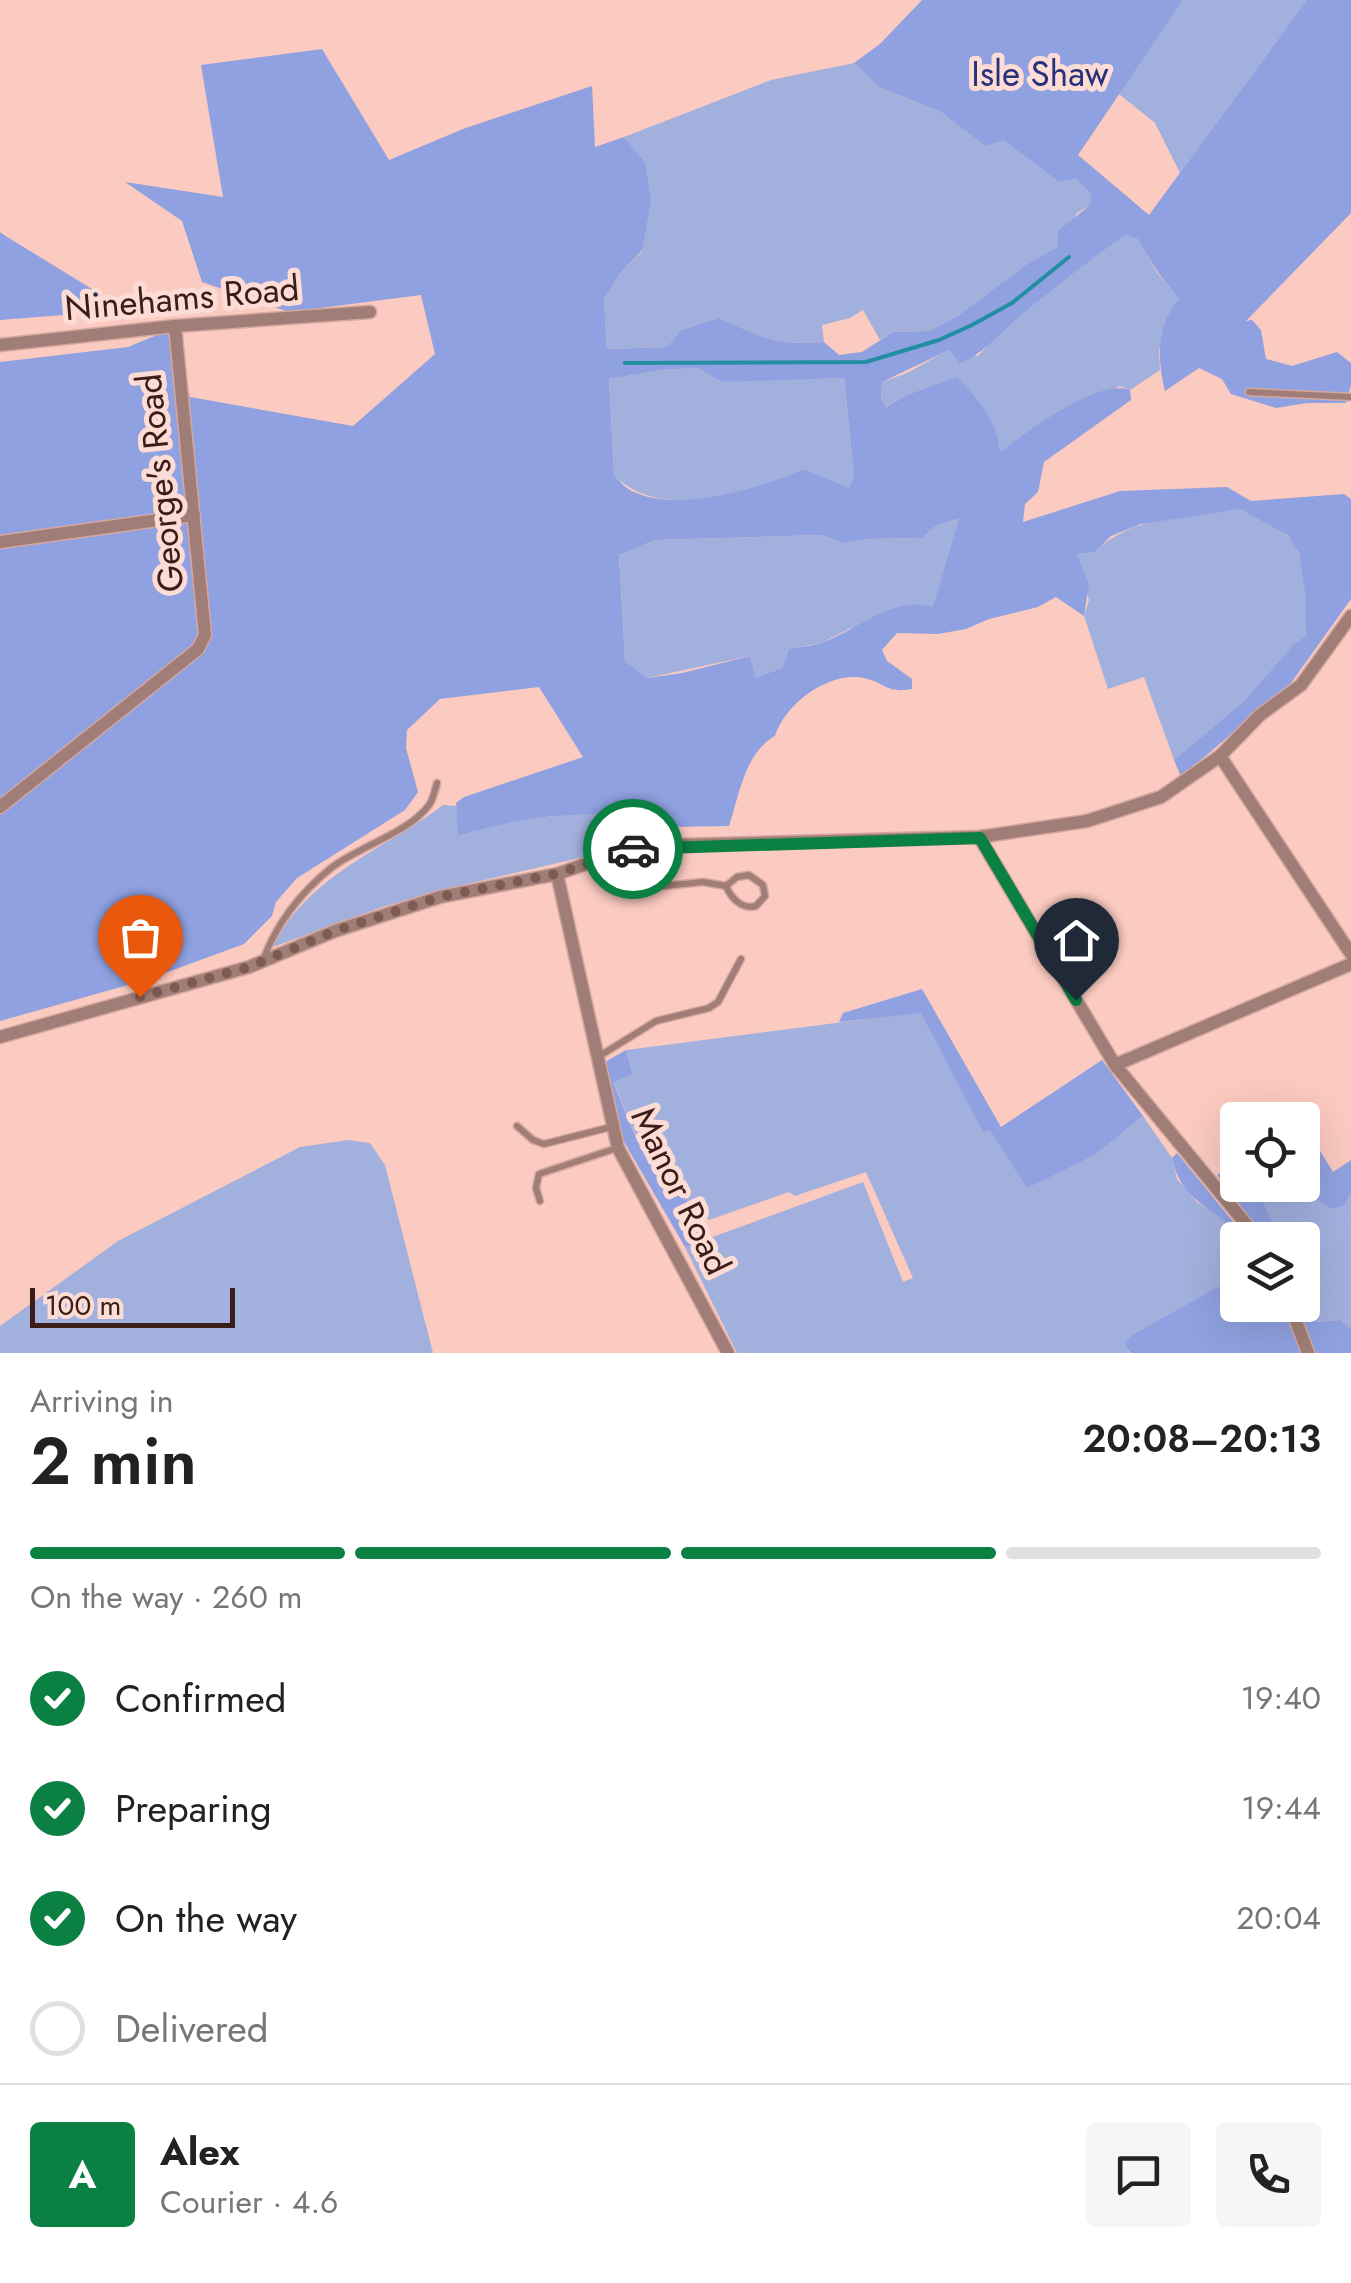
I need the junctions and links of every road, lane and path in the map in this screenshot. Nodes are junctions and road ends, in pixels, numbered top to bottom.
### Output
1 (370, 312) dead end
2 (175, 326) junction
3 (0, 345) edge
4 (1250, 392) dead end
5 (1351, 397) edge
6 (194, 515) junction
7 (0, 542) edge
8 (1351, 616) edge
9 (1220, 756) junction
10 (437, 784) dead end
11 (0, 807) edge
12 (980, 838) junction
13 (644, 848) junction
14 (556, 874) junction
15 (726, 886) junction
16 (1351, 954) edge
17 (741, 959) dead end
18 (262, 961) junction
19 (1351, 964) edge
20 (0, 1037) edge
21 (597, 1058) junction
22 (1115, 1065) junction
23 (517, 1126) dead end
24 (611, 1127) junction
25 (618, 1148) junction
26 (540, 1202) dead end
27 (1243, 1222) edge
28 (1296, 1322) edge
29 (728, 1353) edge
30 (1308, 1353) edge

1 - 2 street, Ninehams Road
2 - 3 street, Ninehams Road
2 - 6 street, George's Road
4 - 5 lane
6 - 7 street
6 - 11 street, George's Road
8 - 9 street
9 - 12 street
9 - 16 street
10 - 18 lane
12 - 13 street
12 - 22 street
13 - 14 street
13 - 15 lane
14 - 18 street
14 - 21 street, Manor Road
15 - 15 lane
17 - 21 lane
18 - 20 street
19 - 22 street
21 - 24 street, Manor Road
22 - 27 street
23 - 24 lane
24 - 25 street, Manor Road
25 - 26 lane
25 - 29 street, Manor Road
28 - 30 street

